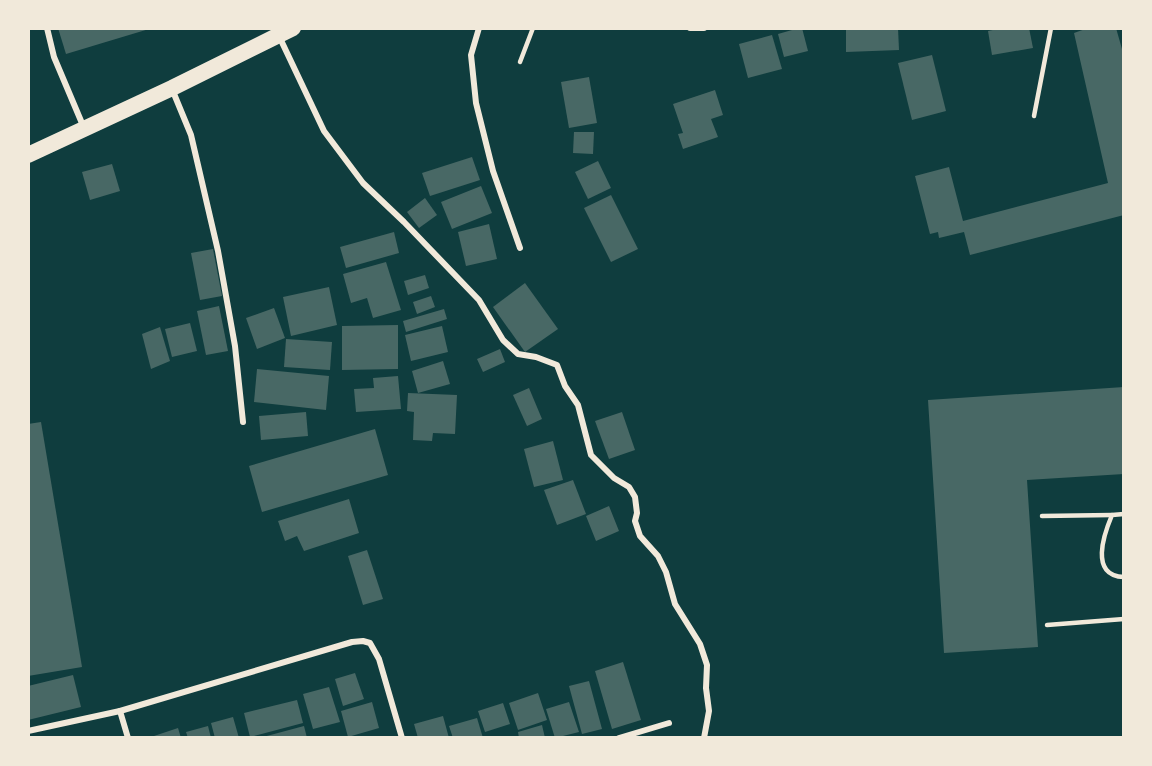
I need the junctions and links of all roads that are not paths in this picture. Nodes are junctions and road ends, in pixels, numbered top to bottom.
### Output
1 (47, 28) edge
2 (479, 28) edge
3 (533, 28) edge
4 (690, 28) edge
5 (704, 28) edge
6 (1051, 28) edge
7 (286, 32) edge
8 (520, 62) dead end
9 (172, 88) junction
10 (1034, 116) dead end
11 (84, 129) junction
12 (28, 155) edge
13 (520, 248) dead end
14 (243, 422) dead end
15 (1112, 514) junction
16 (1124, 514) edge
17 (1042, 516) dead end
18 (1124, 577) edge
19 (1124, 619) edge
20 (1047, 625) dead end
21 (120, 711) junction
22 (669, 723) dead end
23 (28, 731) edge
24 (128, 738) edge
25 (402, 738) edge
26 (619, 738) edge
27 (704, 738) edge

1 - 11 street
2 - 13 street
3 - 8 lane
4 - 5 street
6 - 10 lane
7 - 9 highway
7 - 27 street
9 - 11 highway
9 - 14 street
11 - 12 highway
15 - 16 lane
15 - 17 lane
15 - 18 lane
19 - 20 lane
21 - 23 street
21 - 24 street
21 - 25 street
22 - 26 street

